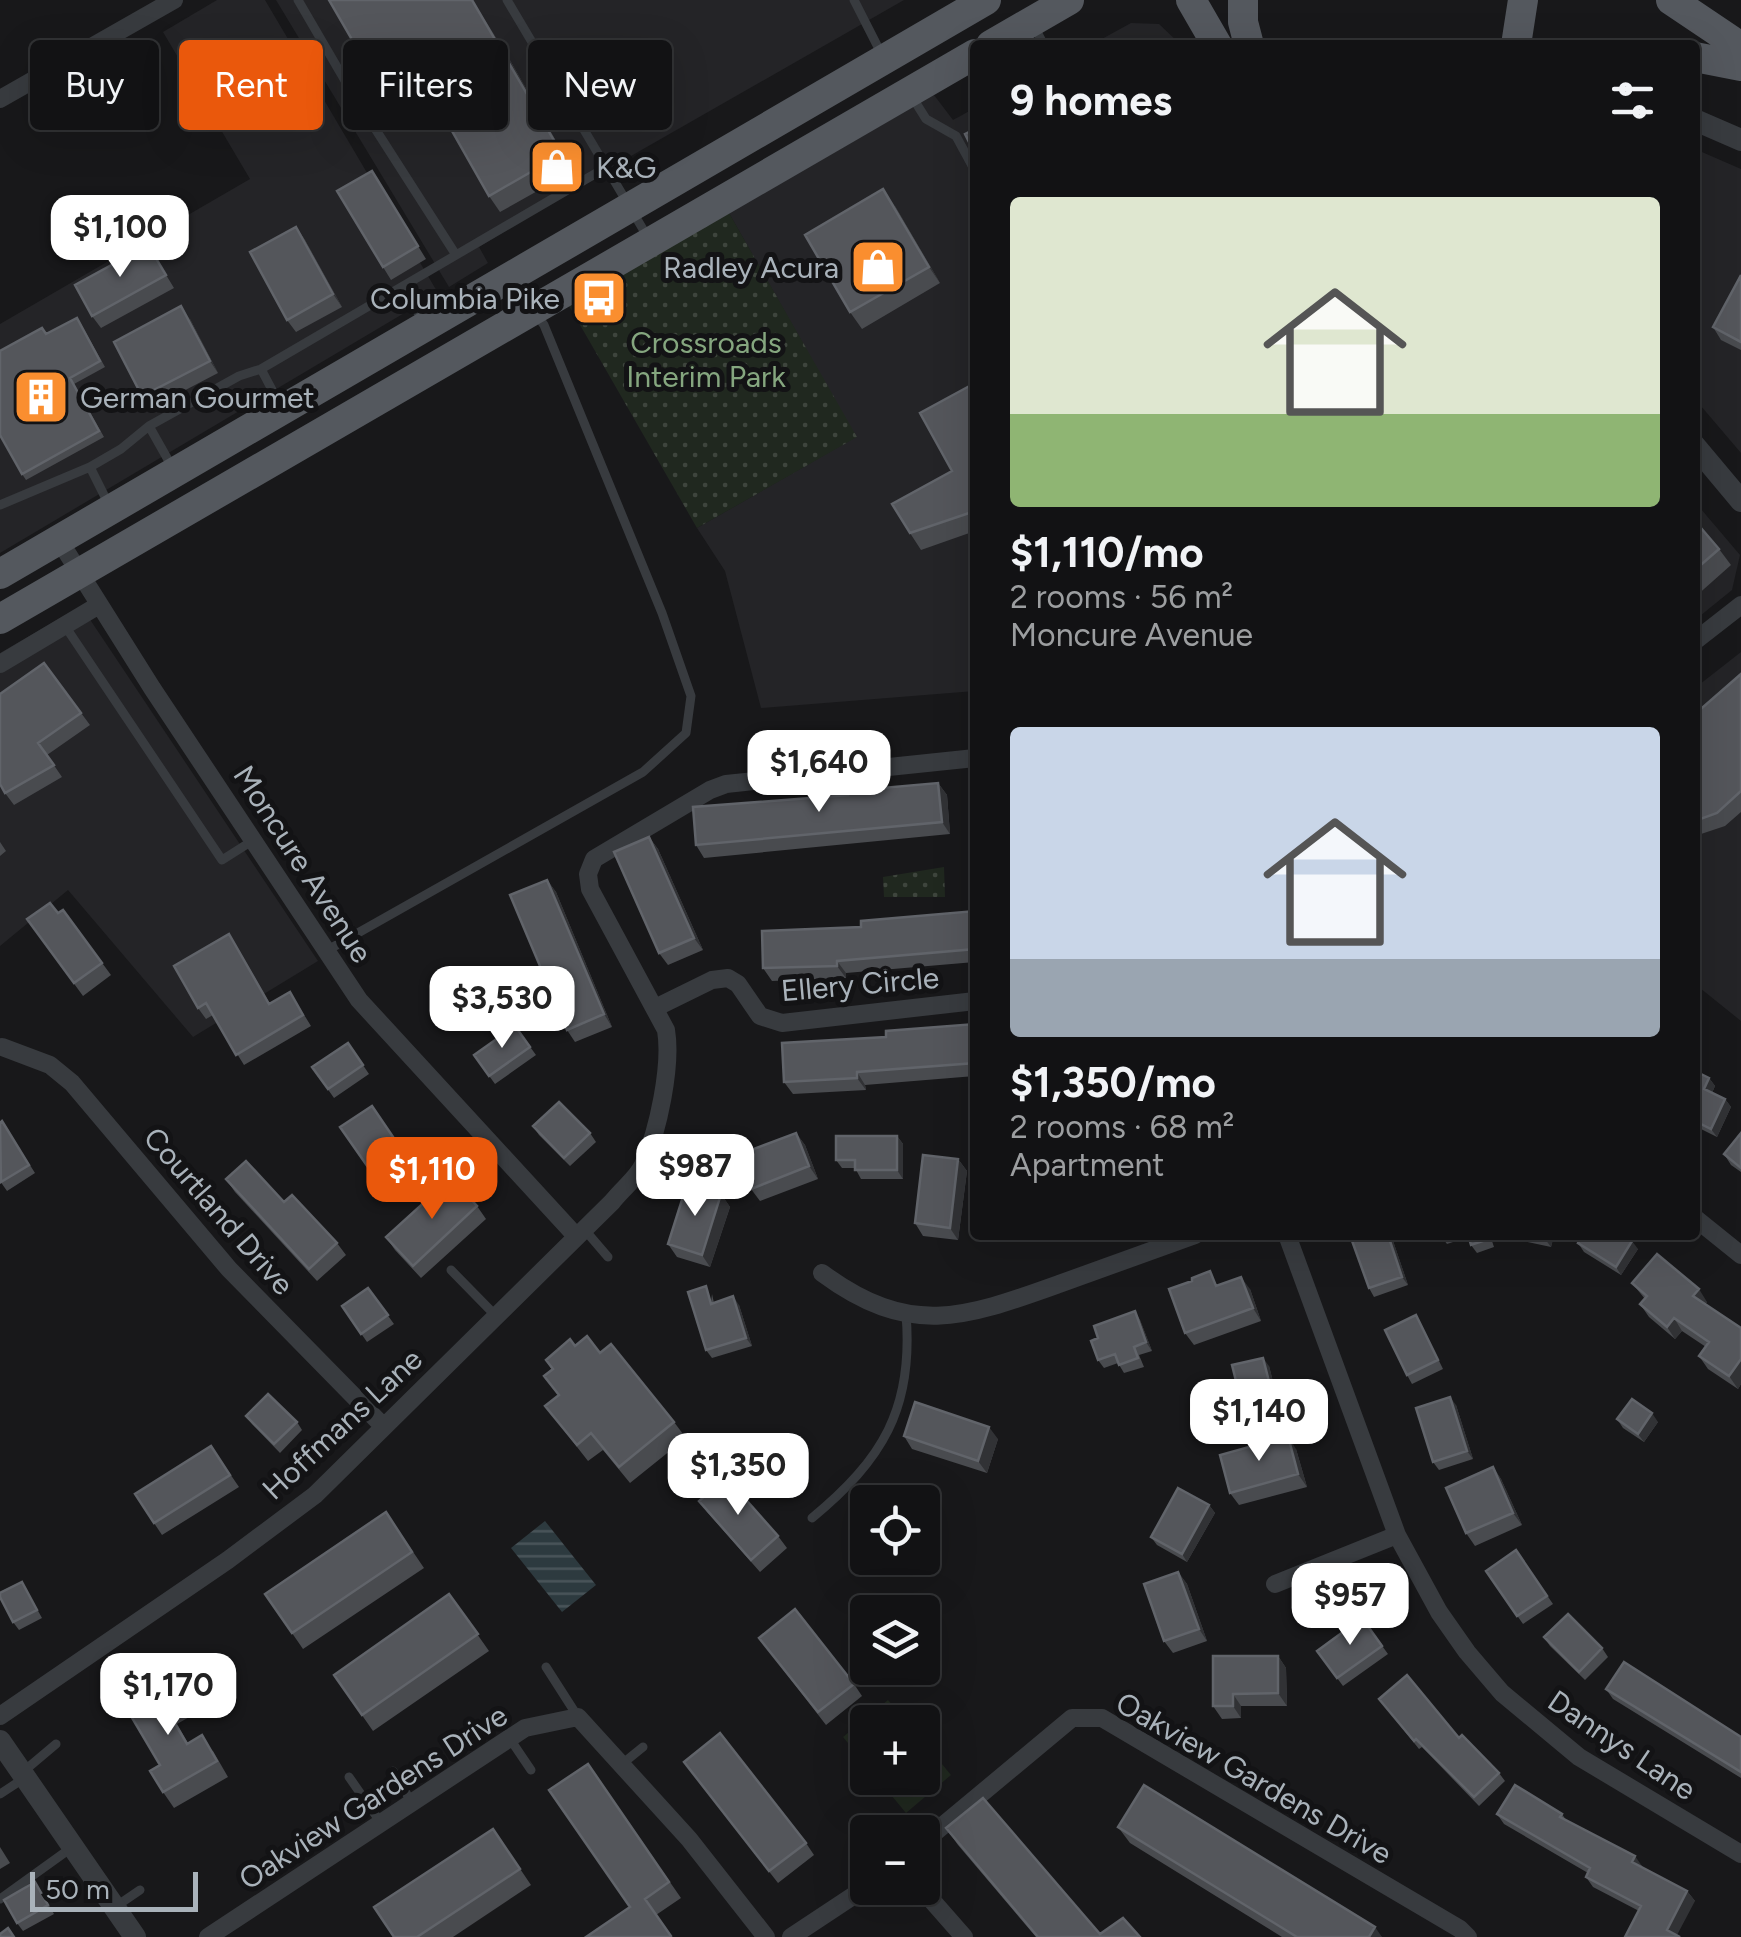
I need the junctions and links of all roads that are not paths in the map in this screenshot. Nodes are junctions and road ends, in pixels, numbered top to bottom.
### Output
1 (174, 0) edge
2 (298, 0) edge
3 (507, 0) edge
4 (854, 0) edge
5 (986, 0) edge
6 (1069, 0) edge
7 (1191, 0) edge
8 (1243, 0) edge
9 (1523, 0) edge
10 (1671, 0) edge
11 (1037, 33) edge
12 (1010, 40) edge
13 (1214, 40) edge
14 (1248, 40) edge
15 (1517, 40) edge
16 (1741, 47) edge
17 (970, 57) edge
18 (884, 58) junction
19 (1700, 58) edge
20 (1741, 66) edge
21 (909, 92) junction
22 (0, 99) edge
23 (1700, 122) edge
24 (1741, 140) edge
25 (970, 161) edge
26 (606, 168) junction
27 (630, 208) junction
28 (652, 243) junction
29 (456, 255) junction
30 (400, 288) junction
31 (534, 310) junction
32 (427, 326) junction
33 (261, 370) junction
34 (283, 410) junction
35 (149, 426) junction
36 (1700, 452) edge
37 (90, 467) junction
38 (175, 472) junction
39 (1741, 502) edge
40 (0, 505) edge
41 (110, 508) junction
42 (58, 540) junction
43 (80, 573) junction
44 (0, 574) edge
45 (99, 605) junction
46 (1741, 605) edge
47 (0, 619) edge
48 (65, 626) junction
49 (1700, 637) edge
50 (0, 664) edge
51 (970, 759) edge
52 (254, 839) junction
53 (326, 950) junction
54 (970, 1002) edge
55 (655, 1008) junction
56 (2, 1047) edge
57 (497, 1150) junction
58 (468, 1180) dead end
59 (1700, 1222) edge
60 (580, 1233) junction
61 (1182, 1240) edge
62 (1289, 1240) edge
63 (1741, 1255) edge
64 (608, 1257) dead end
65 (452, 1270) dead end
66 (822, 1272) dead end
67 (906, 1314) junction
68 (496, 1316) junction
69 (384, 1427) junction
70 (812, 1518) dead end
71 (1397, 1535) junction
72 (1275, 1584) dead end
73 (546, 1667) dead end
74 (0, 1716) edge
75 (578, 1716) junction
76 (510, 1738) junction
77 (0, 1742) edge
78 (56, 1744) dead end
79 (643, 1747) dead end
80 (622, 1764) junction
81 (393, 1770) dead end
82 (531, 1770) dead end
83 (23, 1775) junction
84 (349, 1776) dead end
85 (0, 1794) edge
86 (412, 1803) junction
87 (381, 1824) junction
88 (940, 1828) edge
89 (73, 1847) junction
90 (1741, 1854) edge
91 (140, 1890) dead end
92 (850, 1898) edge
93 (0, 1900) edge
94 (935, 1905) edge
95 (115, 1907) junction
96 (212, 1936) edge
97 (135, 1937) edge
98 (766, 1937) edge
99 (791, 1937) edge
100 (964, 1937) edge
101 (1468, 1937) edge

1 - 22 street
2 - 29 lane
3 - 26 lane
4 - 18 lane
5 - 18 main road
6 - 11 main road
7 - 13 main road
8 - 14 main road
9 - 15 main road
10 - 16 main road
11 - 12 main road
17 - 21 main road
18 - 27 main road
19 - 20 main road
21 - 25 lane
21 - 28 main road
23 - 24 street
26 - 27 lane
26 - 29 lane
27 - 28 lane
27 - 32 main road
28 - 31 main road
29 - 30 lane
30 - 32 lane
30 - 33 lane
31 - 43 main road
31 - 53 lane
32 - 34 main road
33 - 34 lane
33 - 35 lane
34 - 38 main road
35 - 37 lane
35 - 38 lane
36 - 39 street
37 - 40 lane
37 - 41 lane
38 - 41 main road
41 - 42 main road
42 - 43 street, Moncure Avenue
42 - 44 main road
43 - 45 street, Moncure Avenue
43 - 47 main road
45 - 48 street
45 - 52 street, Moncure Avenue
46 - 49 street
48 - 50 street
48 - 52 lane
51 - 55 street
52 - 53 street, Moncure Avenue
53 - 57 street, Moncure Avenue
54 - 55 street, Ellery Circle
55 - 60 street, Hoffmans Lane
56 - 69 street, Courtland Drive
57 - 58 lane
57 - 60 street, Moncure Avenue
59 - 63 street
60 - 64 lane
60 - 68 street, Hoffmans Lane
61 - 67 street
62 - 71 street, Dannys Lane
65 - 68 lane
66 - 67 street
67 - 70 lane
68 - 69 street, Hoffmans Lane
69 - 74 street, Hoffmans Lane
71 - 72 street
71 - 90 street, Dannys Lane
73 - 75 lane
75 - 76 street, Oakview Gardens Drive
75 - 80 street
76 - 82 lane
76 - 86 street, Oakview Gardens Drive
77 - 83 street
78 - 83 lane
79 - 80 lane
80 - 98 street
81 - 86 lane
83 - 85 lane
83 - 89 street
84 - 87 lane
86 - 87 street, Oakview Gardens Drive
87 - 96 street, Oakview Gardens Drive
88 - 101 street, Oakview Gardens Drive
89 - 93 lane
89 - 95 street
91 - 95 lane
92 - 99 street
94 - 100 street
95 - 97 street

